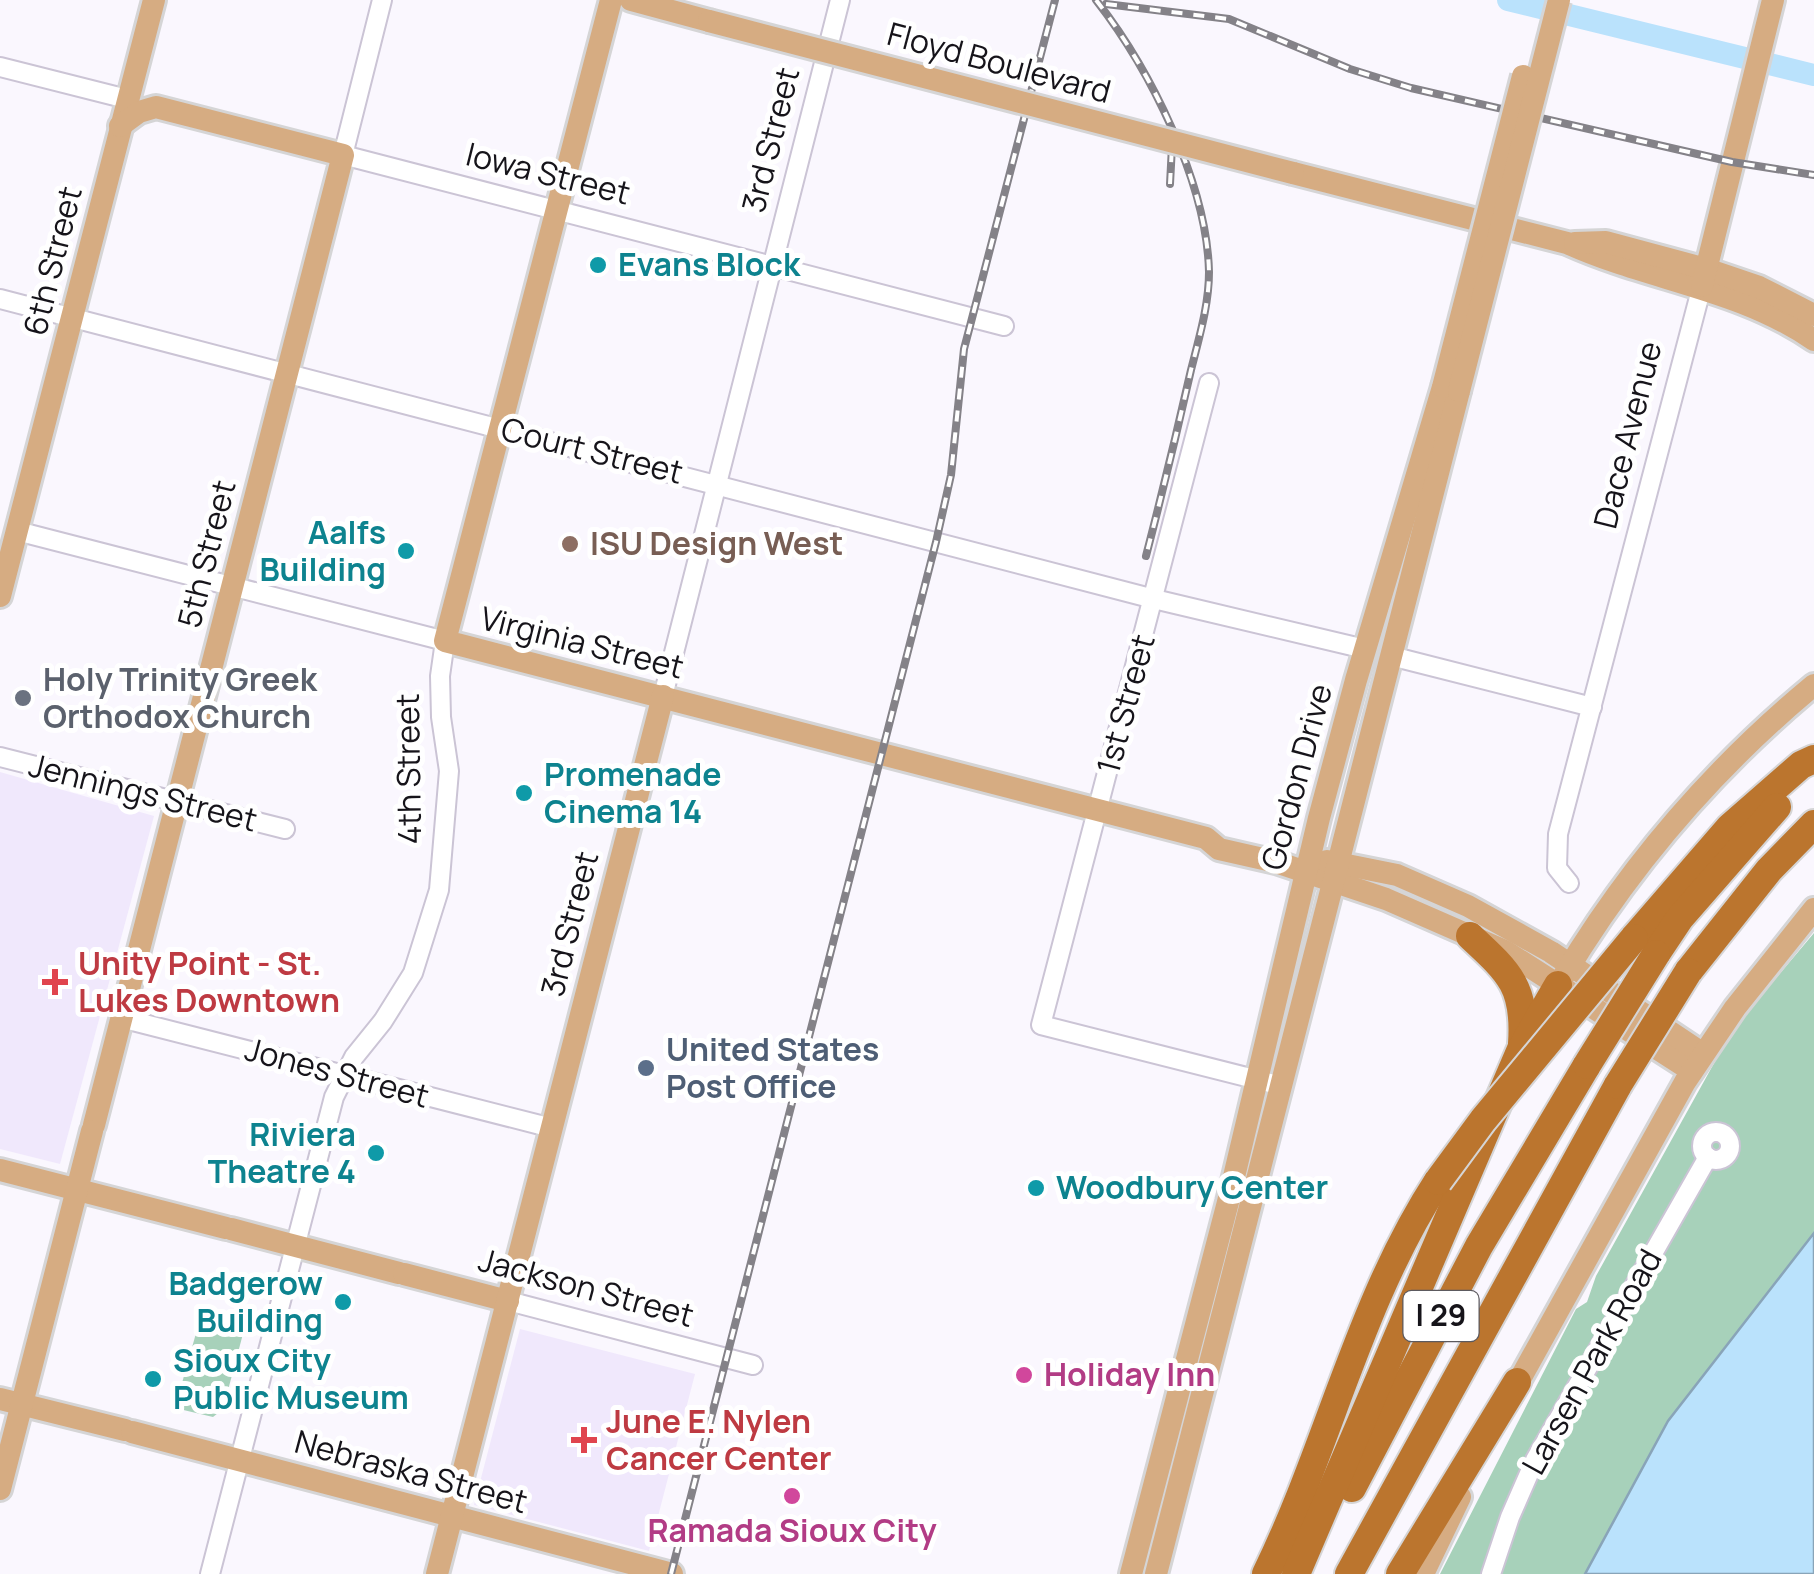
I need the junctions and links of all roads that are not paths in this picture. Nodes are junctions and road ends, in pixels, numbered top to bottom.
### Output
1 (154, 0) edge
2 (382, 0) edge
3 (612, 0) edge
4 (631, 0) edge
5 (840, 0) edge
6 (1543, 0) edge
7 (1558, 0) edge
8 (1773, 0) edge
9 (0, 67) edge
10 (131, 89) junction
11 (156, 107) junction
12 (120, 126) junction
13 (344, 155) junction
14 (557, 210) junction
15 (772, 266) junction
16 (1704, 278) junction
17 (0, 298) edge
18 (1814, 315) edge
19 (72, 317) junction
20 (1004, 326) dead end
21 (1814, 340) edge
22 (287, 371) junction
23 (1209, 382) dead end
24 (1451, 389) junction
25 (501, 427) junction
26 (717, 483) junction
27 (17, 531) junction
28 (232, 586) junction
29 (0, 596) edge
30 (1154, 599) junction
31 (446, 641) junction
32 (1365, 650) junction
33 (1390, 656) junction
34 (1814, 686) edge
35 (663, 696) junction
36 (1592, 707) junction
37 (0, 757) edge
38 (1814, 759) edge
39 (1814, 772) edge
40 (177, 802) junction
41 (1096, 810) junction
42 (1351, 814) junction
43 (1814, 824) edge
44 (286, 829) dead end
45 (1308, 864) junction
46 (1336, 873) junction
47 (1397, 875) junction
48 (1569, 883) dead end
49 (1814, 909) edge
50 (1470, 936) junction
51 (1645, 946) junction
52 (1564, 975) junction
53 (122, 1018) junction
54 (1521, 1050) junction
55 (1698, 1062) junction
56 (344, 1077) junction
57 (1258, 1080) junction
58 (1282, 1086) junction
59 (552, 1128) junction
60 (1708, 1158) dead end
61 (0, 1170) edge
62 (77, 1190) junction
63 (296, 1246) junction
64 (508, 1301) junction
65 (752, 1364) dead end
66 (1518, 1382) junction
67 (11, 1401) edge
68 (240, 1460) junction
69 (0, 1489) edge
70 (452, 1516) junction
71 (210, 1574) edge
72 (437, 1574) edge
73 (672, 1574) edge
74 (1131, 1574) edge
75 (1156, 1574) edge
76 (1266, 1574) edge
77 (1296, 1574) edge
78 (1308, 1574) edge
79 (1349, 1574) edge
80 (1400, 1574) edge
81 (1424, 1574) edge
82 (1491, 1574) edge

1 - 10 main road, 6th Street
2 - 13 street, 5th Street
3 - 14 main road, 4th Street
4 - 16 main road, Floyd Boulevard, bridge
5 - 15 street, 3rd Street
6 - 24 main road, Gordon Drive, bridge
7 - 24 main road, Gordon Drive, bridge
8 - 16 main road, Dace Avenue
9 - 10 street
10 - 11 main road
10 - 12 main road, 6th Street
11 - 12 main road
11 - 13 main road, Iowa Street
12 - 19 main road, 6th Street
13 - 14 street, Iowa Street
13 - 22 main road, 5th Street
14 - 15 street, Iowa Street
14 - 25 main road, 4th Street
15 - 20 street, Iowa Street
15 - 26 street, 3rd Street
16 - 18 main road
16 - 21 main road
16 - 36 street, Dace Avenue
17 - 19 street, Court Street
19 - 22 street, Court Street
19 - 27 main road, 6th Street
22 - 25 street, Court Street
22 - 28 main road, 5th Street
23 - 30 street, 1st Street
24 - 32 main road, Gordon Drive
24 - 33 main road, Gordon Drive
25 - 26 street, Court Street
25 - 31 main road, 4th Street
26 - 30 street, Court Street
26 - 35 street, 3rd Street
27 - 28 street, Virginia Street
27 - 29 main road, 6th Street
28 - 31 street, Virginia Street
28 - 40 main road, 5th Street
30 - 32 street, Court Street
30 - 41 street, 1st Street
31 - 35 main road, Virginia Street
31 - 56 street, 4th Street
32 - 45 main road, Gordon Drive
33 - 36 street
33 - 42 main road, Gordon Drive
34 - 52 main road
35 - 41 main road, Virginia Street
35 - 59 main road, 3rd Street
36 - 48 street, Dace Avenue
37 - 40 street, Jennings Street
38 - 51 highway
39 - 51 highway, I 29
40 - 44 street, Jennings Street
40 - 53 main road, 5th Street
41 - 45 main road, Virginia Street
41 - 57 street, 1st Street
42 - 46 main road, Gordon Drive
42 - 47 main road
43 - 79 highway, I 29, bridge
45 - 46 main road, Virginia Street
45 - 57 main road, Gordon Drive
46 - 47 main road
46 - 50 main road
46 - 58 main road, Gordon Drive
47 - 52 main road
49 - 55 main road
50 - 52 main road
50 - 54 highway
51 - 76 highway, bridge
51 - 78 highway, I 29, bridge
52 - 54 highway
52 - 55 main road
53 - 56 street, Jones Street
53 - 62 main road, 5th Street
54 - 77 highway
55 - 66 main road
56 - 59 street, Jones Street
56 - 63 street, 4th Street
57 - 58 street
57 - 74 main road, Gordon Drive
58 - 75 main road, Gordon Drive
59 - 64 main road, 3rd Street
60 - 82 street, Larsen Park Road
61 - 62 main road, Jackson Street
62 - 63 main road, Jackson Street
62 - 67 main road, 5th Street
63 - 64 main road, Jackson Street
63 - 68 street, 4th Street
64 - 65 street, Jackson Street
64 - 70 main road, 3rd Street
66 - 80 highway
66 - 81 main road
67 - 68 main road, Nebraska Street
67 - 69 main road, 5th Street
68 - 70 main road, Nebraska Street
68 - 71 street, 4th Street
70 - 72 main road, 3rd Street
70 - 73 main road, Nebraska Street

